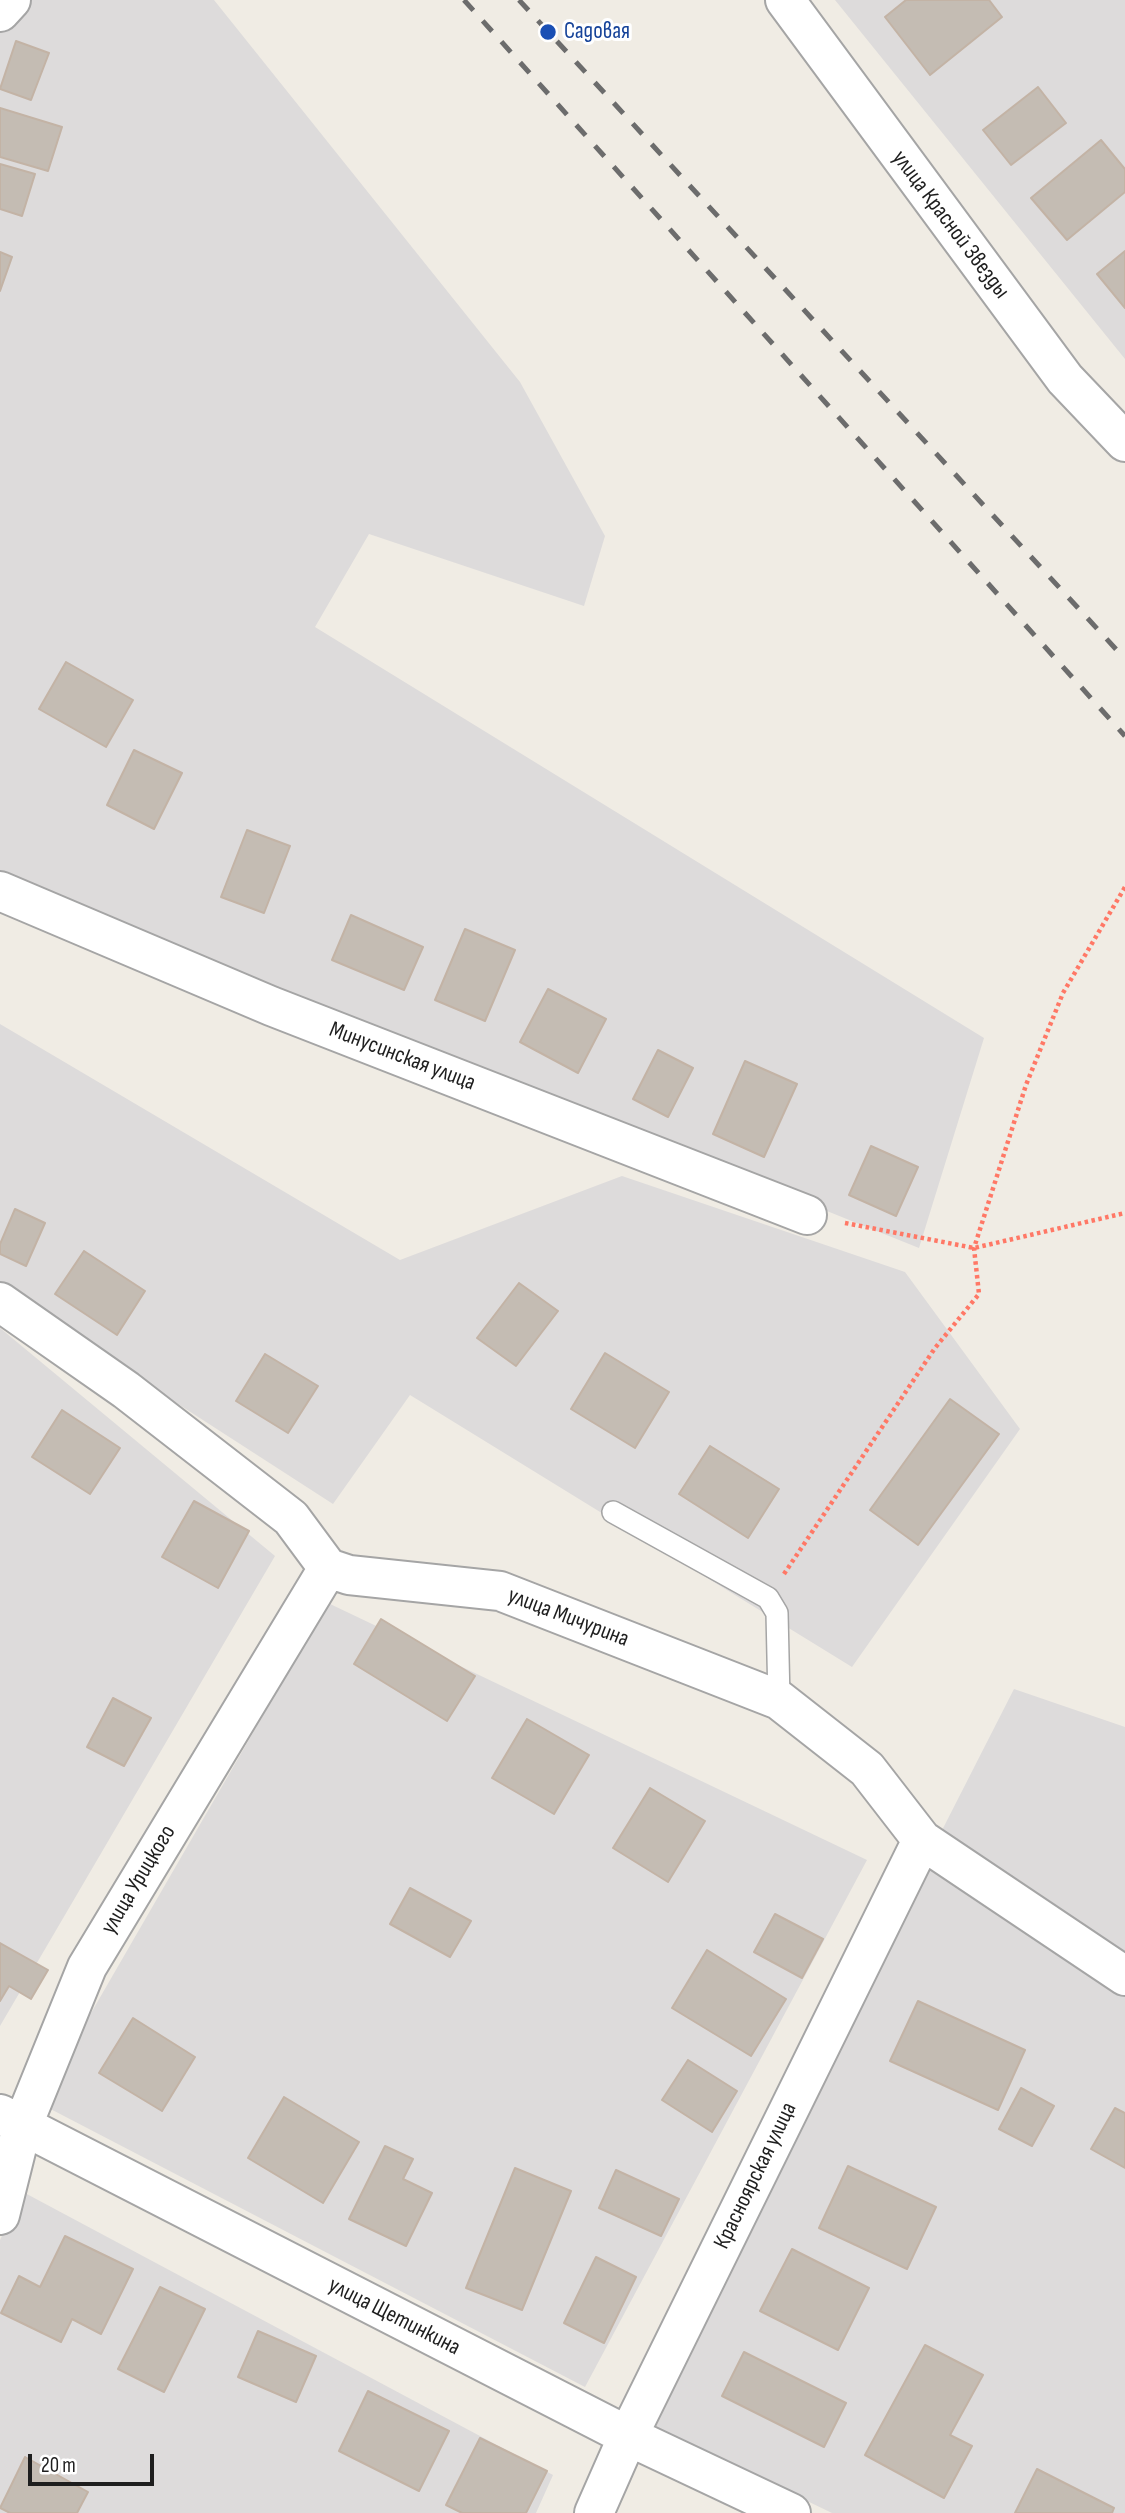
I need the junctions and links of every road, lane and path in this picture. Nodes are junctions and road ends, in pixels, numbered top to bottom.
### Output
1 (11, 0) edge
2 (785, 0) edge
3 (0, 12) edge
4 (1125, 442) edge
5 (1125, 887) edge
6 (0, 891) edge
7 (1125, 1213) edge
8 (807, 1215) joint
9 (974, 1248) junction
10 (0, 1302) edge
11 (613, 1512) dead end
12 (328, 1568) junction
13 (768, 1598) junction
14 (779, 1700) junction
15 (922, 1840) junction
16 (1125, 1976) edge
17 (11, 2121) edge
18 (0, 2215) edge
19 (628, 2436) junction
20 (594, 2513) edge
21 (791, 2513) edge

1 - 3 street
2 - 4 street, улица Красной Звезды
5 - 9 path
6 - 8 street, Минусинская улица
7 - 9 path
8 - 9 path
9 - 13 path
10 - 12 street
11 - 13 lane
12 - 14 street, улица Мичурина
12 - 17 street, улица Урицкого
13 - 14 lane
14 - 15 street, улица Мичурина
15 - 16 street, улица Мичурина
15 - 19 street, Красноярская улица
17 - 18 street, улица Урицкого
17 - 19 street, улица Щетинкина
19 - 20 street, Красноярская улица
19 - 21 street, улица Щетинкина

